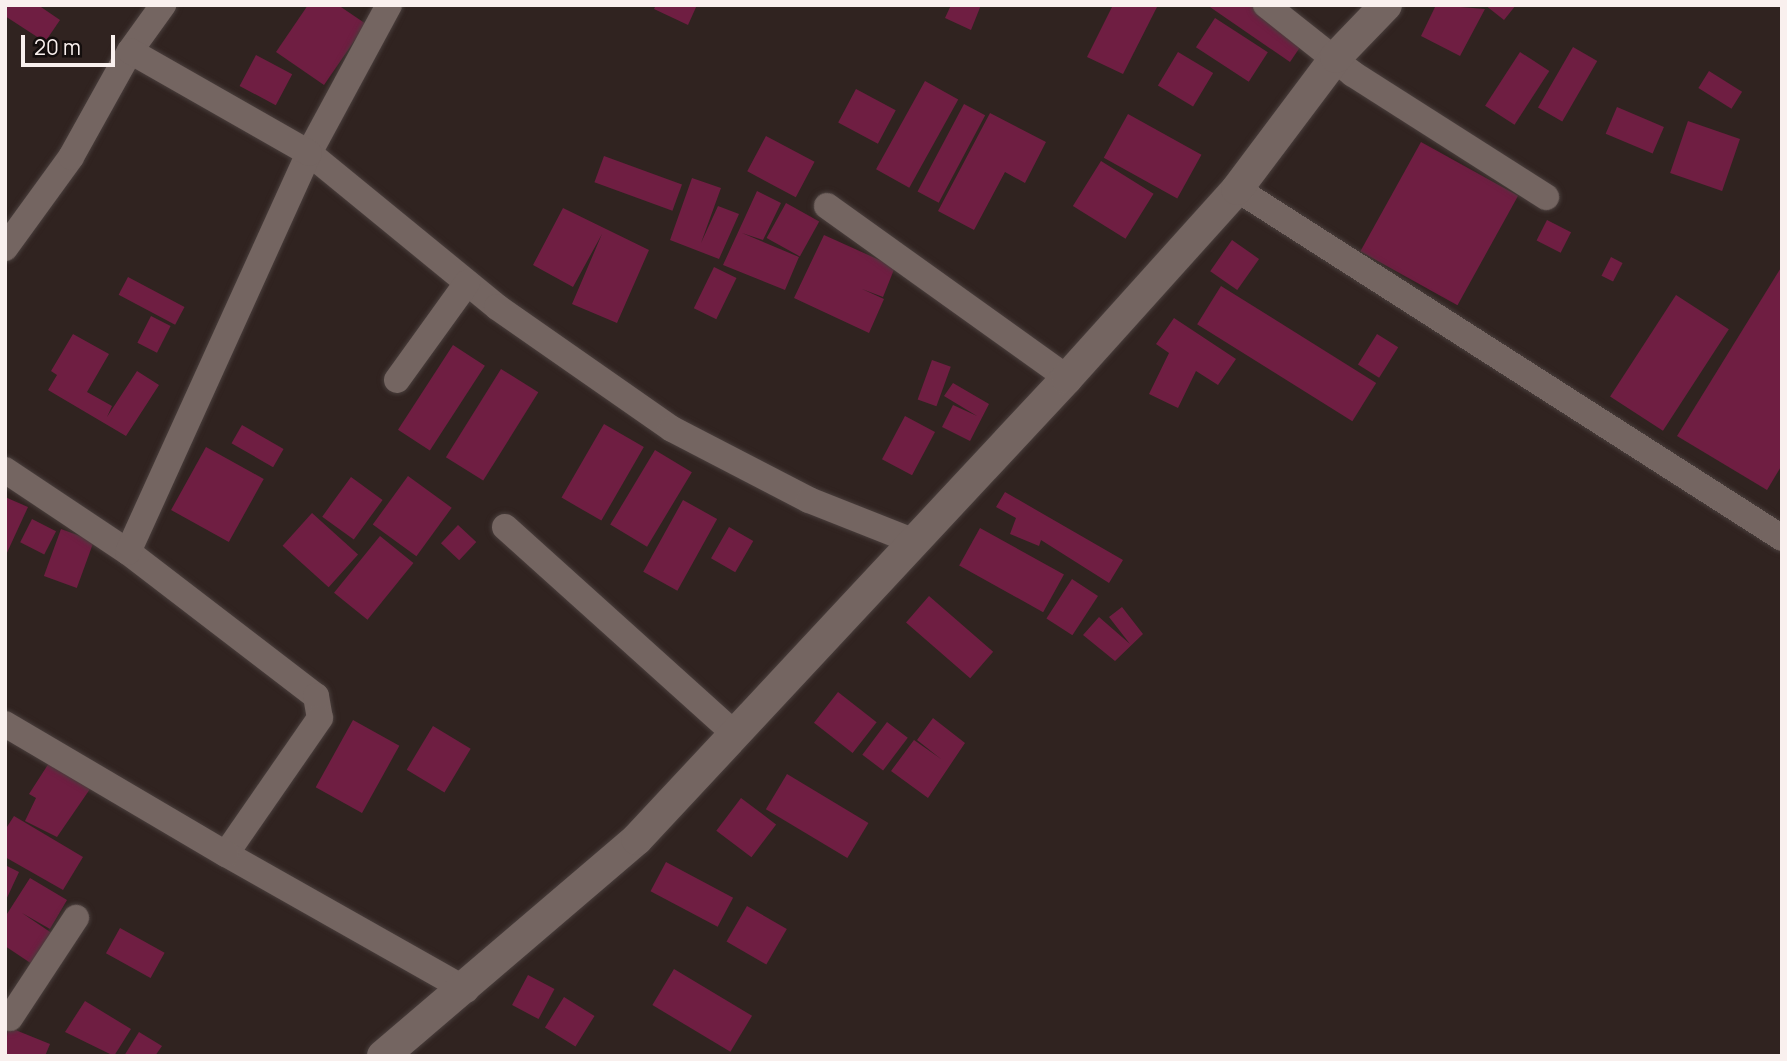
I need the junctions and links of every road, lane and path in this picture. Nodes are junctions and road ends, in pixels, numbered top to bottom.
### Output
1 (163, 5) edge
2 (389, 5) edge
3 (1266, 5) edge
4 (1386, 5) edge
5 (130, 51) junction
6 (1336, 57) junction
7 (309, 153) junction
8 (1237, 189) junction
9 (1546, 197) dead end
10 (827, 206) dead end
11 (5, 248) edge
12 (467, 283) junction
13 (1067, 378) junction
14 (397, 380) dead end
15 (5, 470) edge
16 (505, 527) dead end
17 (1782, 538) edge
18 (915, 542) junction
19 (128, 552) junction
20 (5, 724) edge
21 (734, 733) junction
22 (226, 854) junction
23 (76, 918) dead end
24 (16, 985) edge
25 (466, 990) junction
26 (10, 1018) dead end
27 (383, 1056) edge

1 - 5 street
2 - 7 street
3 - 6 street
4 - 6 street
5 - 7 street
5 - 11 street
6 - 8 street
6 - 9 street
7 - 12 street
7 - 19 street
8 - 13 street
8 - 17 street
10 - 13 street
12 - 14 street
12 - 18 street
13 - 18 street
15 - 19 street
16 - 21 street
18 - 21 street
19 - 22 street
20 - 22 street
21 - 25 street
22 - 25 street
23 - 24 street
24 - 26 street
25 - 27 street

